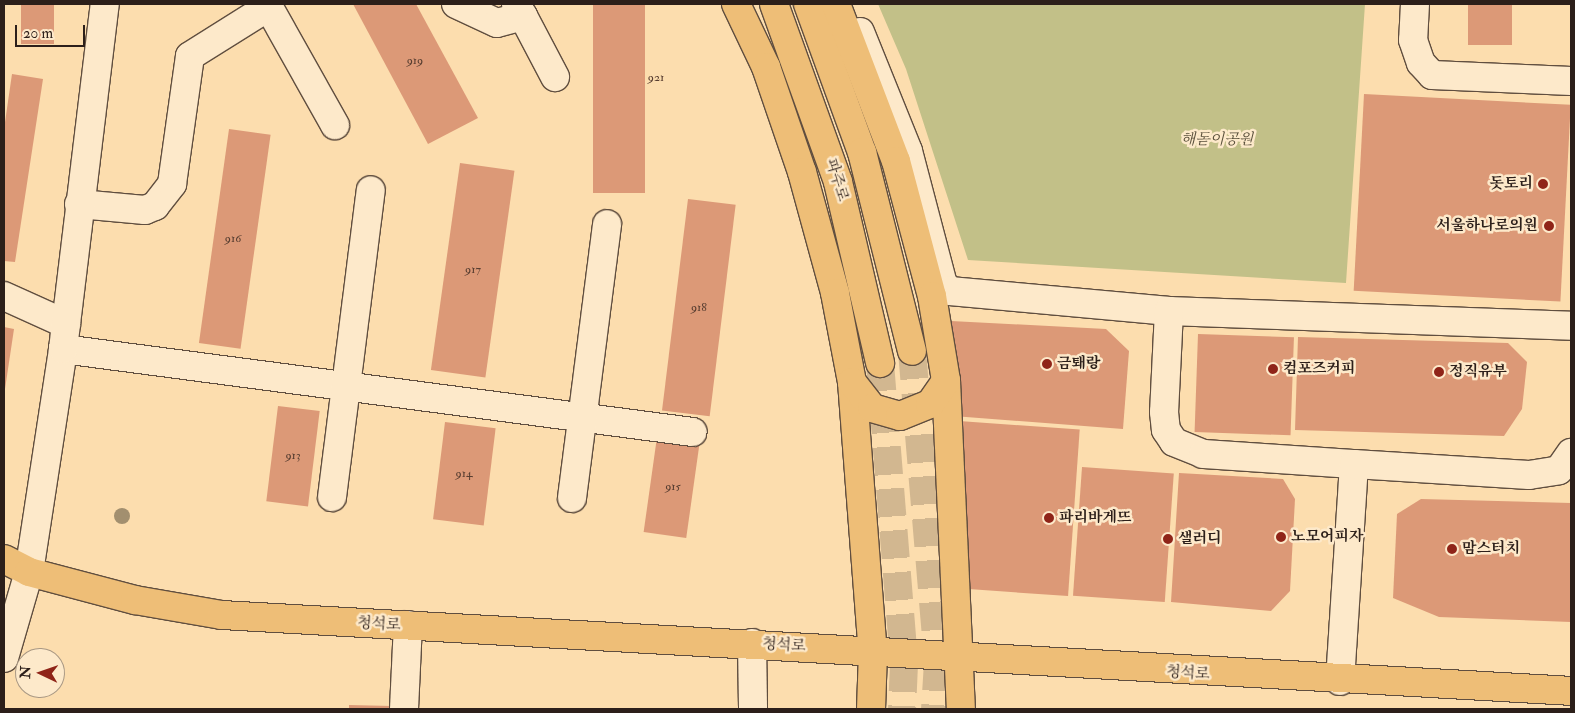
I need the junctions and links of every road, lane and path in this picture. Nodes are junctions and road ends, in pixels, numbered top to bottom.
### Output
1 (105, 4) edge
2 (456, 4) edge
3 (736, 4) edge
4 (774, 4) edge
5 (808, 4) edge
6 (836, 4) edge
7 (848, 4) edge
8 (1415, 4) edge
9 (268, 6) edge
10 (520, 10) edge
11 (555, 77) dead end
12 (1571, 81) edge
13 (335, 125) dead end
14 (371, 190) dead end
15 (79, 204) junction
16 (607, 224) dead end
17 (4, 296) edge
18 (1169, 311) junction
19 (1571, 326) edge
20 (64, 337) junction
21 (912, 351) tunnel mouth
22 (880, 363) tunnel mouth
23 (946, 381) junction
24 (852, 382) junction
25 (344, 389) junction
26 (581, 418) junction
27 (693, 432) dead end
28 (1571, 453) edge
29 (1354, 464) junction
30 (332, 496) dead end
31 (572, 498) dead end
32 (4, 559) edge
33 (29, 572) junction
34 (408, 625) junction
35 (752, 643) junction
36 (873, 652) junction
37 (4, 658) edge
38 (961, 659) junction
39 (1340, 681) junction
40 (1571, 691) edge
41 (404, 709) edge
42 (753, 709) edge
43 (871, 709) edge
44 (961, 709) edge

1 - 15 street
2 - 10 street
3 - 24 main road
4 - 22 main road, 파주로
5 - 21 main road, 파주로
6 - 23 main road
7 - 18 street
8 - 12 street
9 - 13 street
9 - 15 street
10 - 11 street
14 - 25 street
15 - 20 street
16 - 26 street
17 - 20 street
18 - 19 street
18 - 29 street
20 - 25 street
20 - 33 street
23 - 24 main road
23 - 38 main road
24 - 36 main road
25 - 26 street
25 - 30 street
26 - 27 street
26 - 31 street
28 - 29 street
29 - 39 street
32 - 33 main road, 청석로
33 - 34 main road, 청석로
33 - 37 street
34 - 35 main road, 청석로
34 - 41 street
35 - 36 main road, 청석로
35 - 42 street
36 - 38 main road, 청석로
36 - 43 main road
38 - 39 main road, 청석로
38 - 44 main road
39 - 40 main road, 청석로

